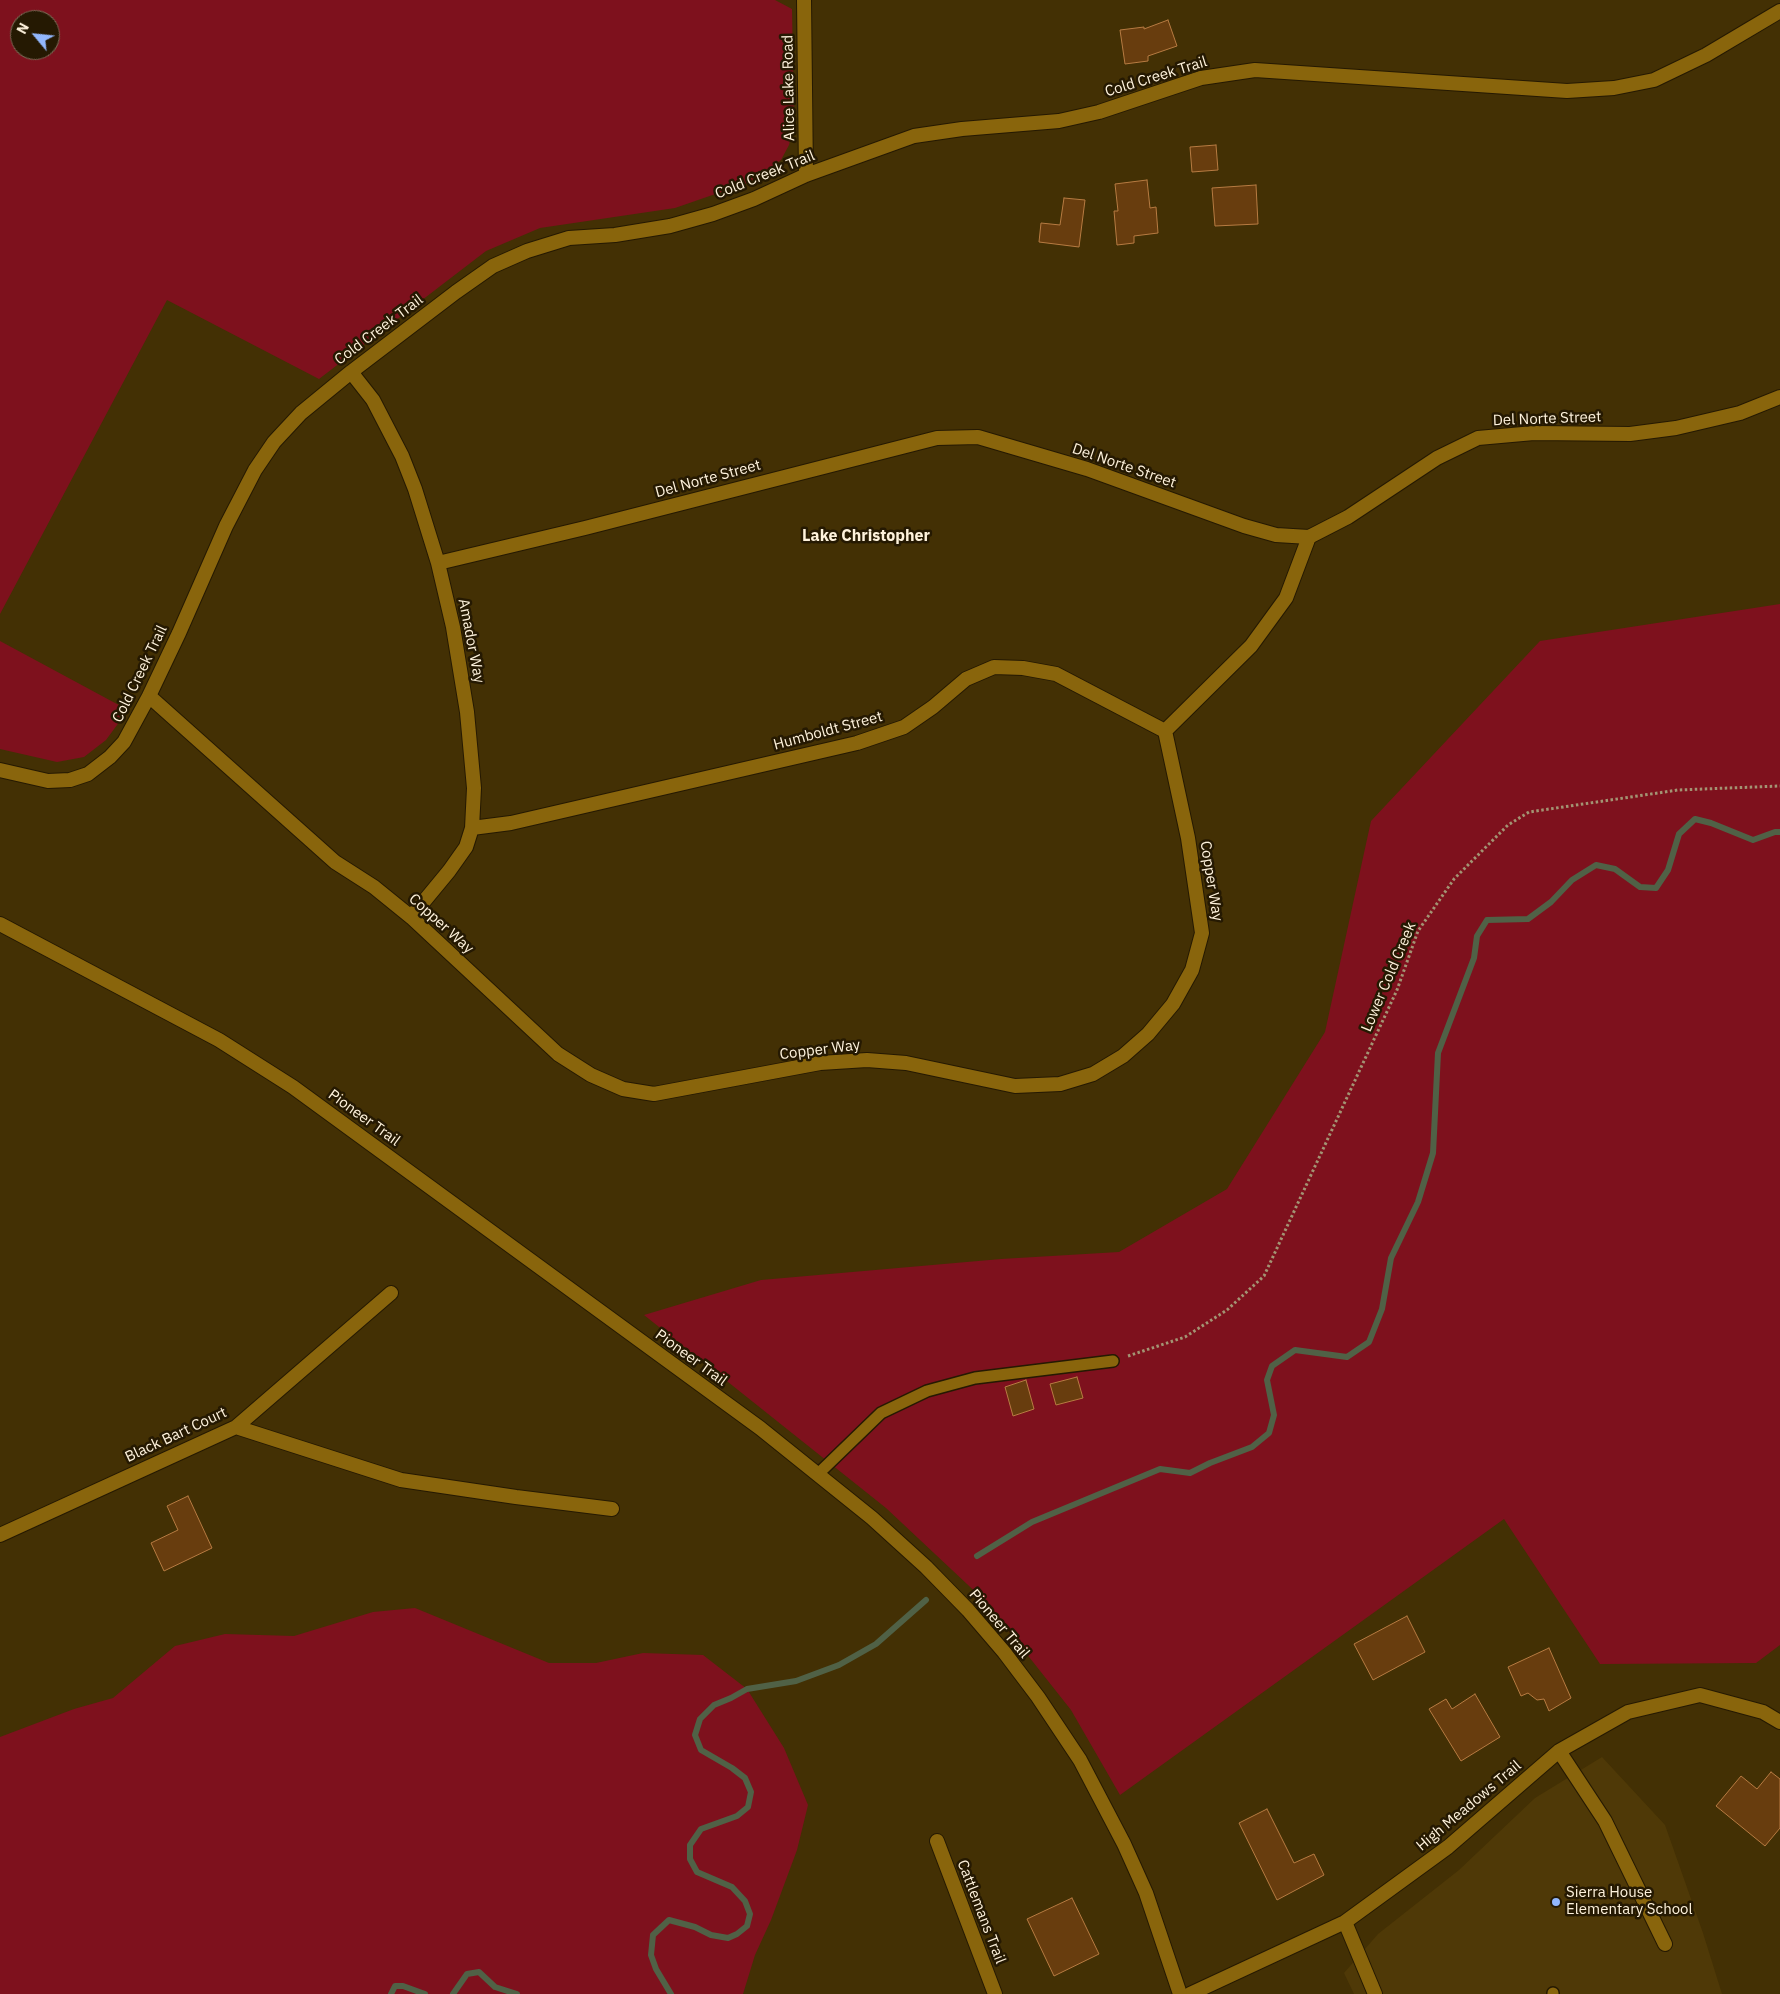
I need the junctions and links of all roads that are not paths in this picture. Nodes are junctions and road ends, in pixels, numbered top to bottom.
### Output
1 (804, 0) edge
2 (1780, 11) edge
3 (806, 174) junction
4 (351, 372) junction
5 (1780, 397) edge
6 (1309, 537) junction
7 (438, 563) junction
8 (149, 696) junction
9 (1165, 730) junction
10 (0, 770) edge
11 (472, 828) junction
12 (411, 918) junction
13 (0, 924) edge
14 (390, 1293) dead end
15 (1113, 1361) road end
16 (236, 1427) junction
17 (819, 1473) junction
18 (612, 1509) dead end
19 (0, 1535) edge
20 (1780, 1722) edge
21 (1560, 1751) junction
22 (937, 1840) dead end
23 (1345, 1922) junction
24 (1665, 1944) dead end
25 (995, 1994) edge
26 (1180, 1994) edge
27 (1190, 1994) edge
28 (1375, 1994) edge

1 - 3 street, Alice Lake Road
2 - 3 street, Cold Creek Trail
3 - 4 street, Cold Creek Trail
4 - 7 street, Amador Way
4 - 8 street, Cold Creek Trail
5 - 6 street, Del Norte Street
6 - 7 street, Del Norte Street
6 - 9 street
7 - 11 street, Amador Way
8 - 10 street, Cold Creek Trail
8 - 12 street, Copper Way
9 - 11 street, Humboldt Street
9 - 12 street, Copper Way
11 - 12 street, Amador Way
13 - 17 street, Pioneer Trail
14 - 16 street, Black Bart Court
15 - 17 lane
16 - 18 street
16 - 19 street, Black Bart Court
17 - 26 street, Pioneer Trail
20 - 21 street, High Meadows Trail
21 - 23 street, High Meadows Trail
21 - 24 street
22 - 25 street, Cattlemans Trail
23 - 27 street, High Meadows Trail
23 - 28 street

